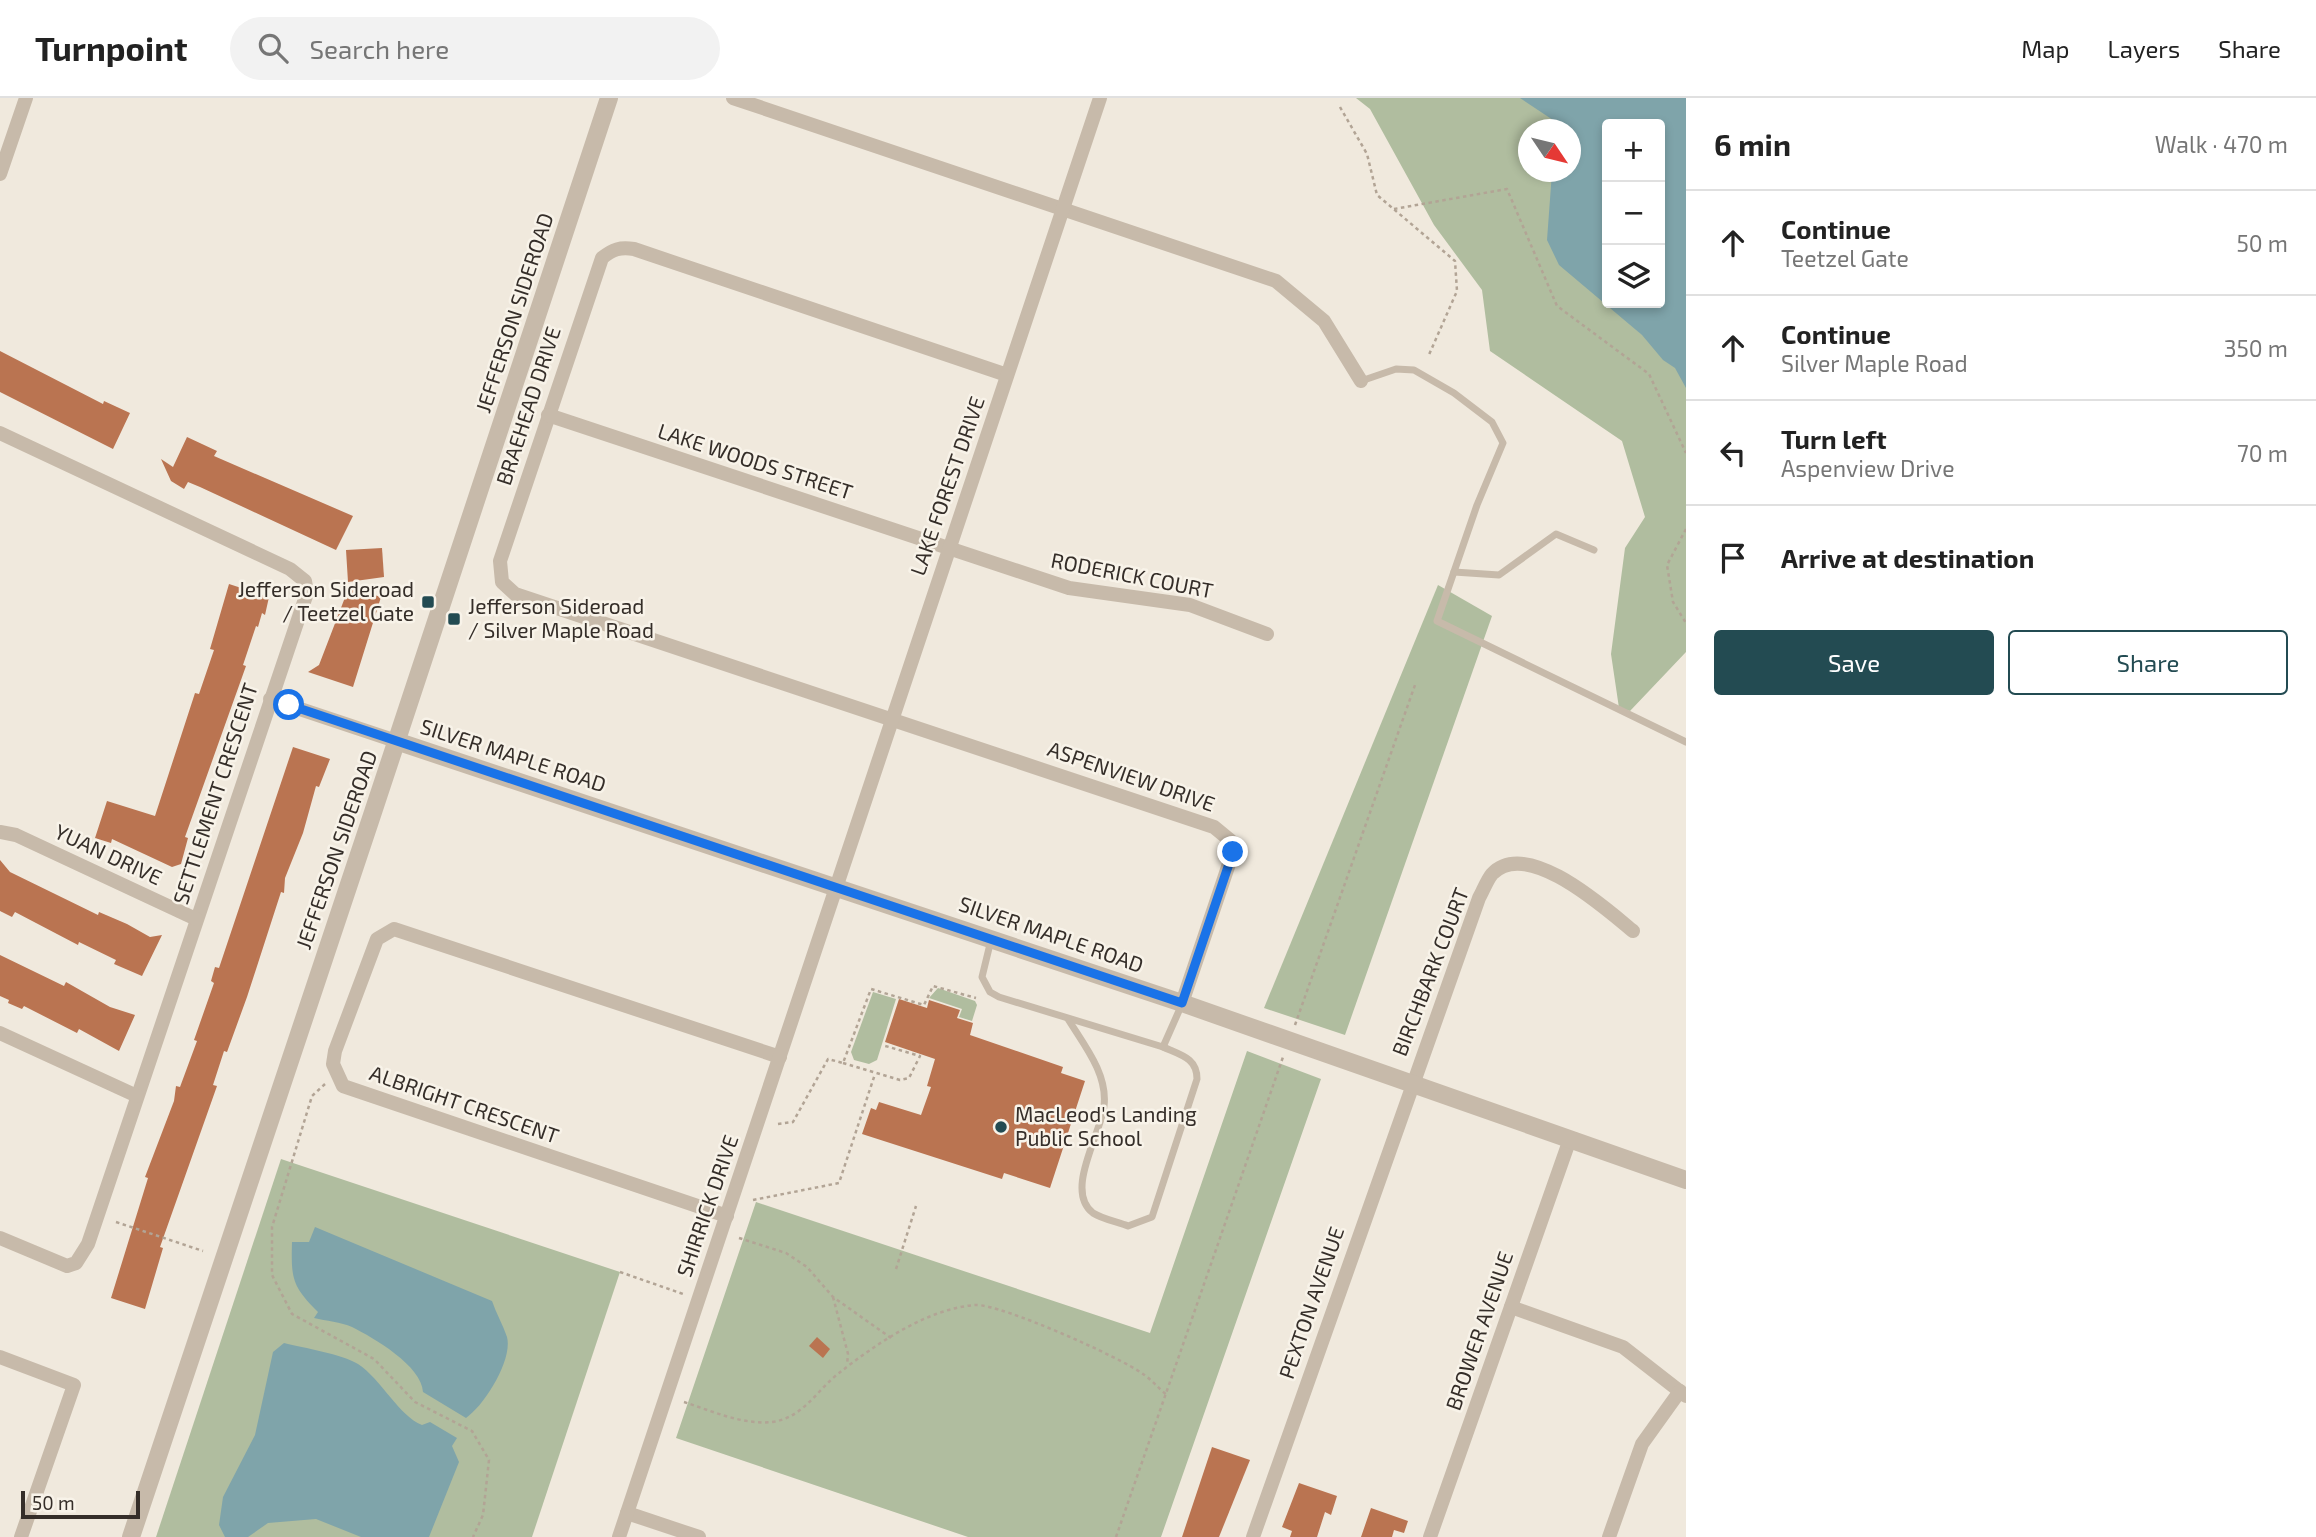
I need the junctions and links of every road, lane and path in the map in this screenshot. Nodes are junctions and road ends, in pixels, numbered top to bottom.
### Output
1 (26, 98) edge
2 (609, 98) edge
3 (733, 98) edge
4 (1100, 98) edge
5 (1340, 107) dead end
6 (0, 174) edge
7 (1063, 208) junction
8 (1394, 209) junction
9 (1428, 357) dead end
10 (1007, 375) junction
11 (1361, 381) joint
12 (548, 415) junction
13 (0, 433) edge
14 (1686, 453) edge
15 (1686, 529) edge
16 (948, 549) junction
17 (1594, 550) dead end
18 (1454, 572) junction
19 (1686, 623) edge
20 (1267, 634) dead end
21 (1415, 684) dead end
22 (270, 699) junction
23 (891, 720) junction
24 (399, 742) junction
25 (1686, 742) edge
26 (0, 832) edge
27 (836, 887) junction
28 (196, 919) junction
29 (1633, 931) dead end
30 (992, 939) junction
31 (976, 998) dead end
32 (1182, 1003) junction
33 (1068, 1019) junction
34 (0, 1033) edge
35 (1289, 1041) junction
36 (882, 1045) dead end
37 (1163, 1048) junction
38 (780, 1057) junction
39 (844, 1063) junction
40 (875, 1074) junction
41 (1412, 1083) junction
42 (325, 1084) dead end
43 (137, 1096) junction
44 (778, 1124) dead end
45 (1570, 1139) junction
46 (1686, 1180) edge
47 (753, 1200) dead end
48 (916, 1206) dead end
49 (727, 1216) junction
50 (116, 1222) dead end
51 (0, 1238) edge
52 (739, 1238) dead end
53 (203, 1251) dead end
54 (896, 1269) dead end
55 (620, 1272) dead end
56 (833, 1297) junction
57 (699, 1299) junction
58 (1510, 1307) junction
59 (891, 1338) junction
60 (0, 1357) edge
61 (846, 1368) junction
62 (1683, 1393) edge
63 (1167, 1395) junction
64 (684, 1402) dead end
65 (627, 1513) junction
66 (22, 1537) edge
67 (131, 1537) edge
68 (472, 1537) edge
69 (619, 1537) edge
70 (699, 1537) edge
71 (1116, 1537) edge
72 (1253, 1537) edge
73 (1430, 1537) edge
74 (1609, 1537) edge

1 - 6 street
2 - 24 street, JEFFERSON SIDEROAD
3 - 7 street
4 - 7 street, LAKE FOREST DRIVE
5 - 8 path
7 - 10 street, LAKE FOREST DRIVE
7 - 11 street
8 - 9 path
8 - 14 path
10 - 12 street, BRAEHEAD DRIVE
10 - 16 street, LAKE FOREST DRIVE
11 - 18 lane
12 - 16 street, LAKE WOODS STREET
12 - 23 street, BRAEHEAD DRIVE
13 - 22 street, SETTLEMENT CRESCENT
15 - 19 path
16 - 20 street, RODERICK COURT
16 - 23 street, LAKE FOREST DRIVE
17 - 18 lane
18 - 25 lane
21 - 35 path
22 - 24 street
22 - 28 street, SETTLEMENT CRESCENT
23 - 27 street, LAKE FOREST DRIVE
23 - 32 street, ASPENVIEW DRIVE
24 - 27 street, SILVER MAPLE ROAD
24 - 67 street, JEFFERSON SIDEROAD
26 - 28 street, YUAN DRIVE
27 - 30 street, SILVER MAPLE ROAD
27 - 38 street, SHIRRICK DRIVE
28 - 43 street, SETTLEMENT CRESCENT
29 - 41 street, BIRCHBARK COURT
30 - 32 street, SILVER MAPLE ROAD
30 - 33 lane
31 - 39 path
32 - 35 street, SILVER MAPLE ROAD
32 - 37 lane
33 - 37 lane
33 - 37 lane
34 - 43 street
35 - 41 street, SILVER MAPLE ROAD
35 - 63 path
36 - 40 path
38 - 49 street, SHIRRICK DRIVE
38 - 49 street, ALBRIGHT CRESCENT
39 - 40 path
39 - 44 path
40 - 47 path
41 - 45 street, SILVER MAPLE ROAD
41 - 72 street, PEXTON AVENUE
42 - 68 path
43 - 51 street, SETTLEMENT CRESCENT
45 - 46 street, SILVER MAPLE ROAD
45 - 58 street, BROWER AVENUE
48 - 54 path
49 - 57 street, SHIRRICK DRIVE
50 - 53 path
52 - 56 path
55 - 57 path
56 - 59 path
56 - 61 path
57 - 65 street, SHIRRICK DRIVE
58 - 62 street
58 - 73 street, BROWER AVENUE
59 - 61 path
59 - 63 path
60 - 66 street
61 - 64 path
62 - 74 street
63 - 71 path
65 - 69 street, SHIRRICK DRIVE
65 - 70 street

